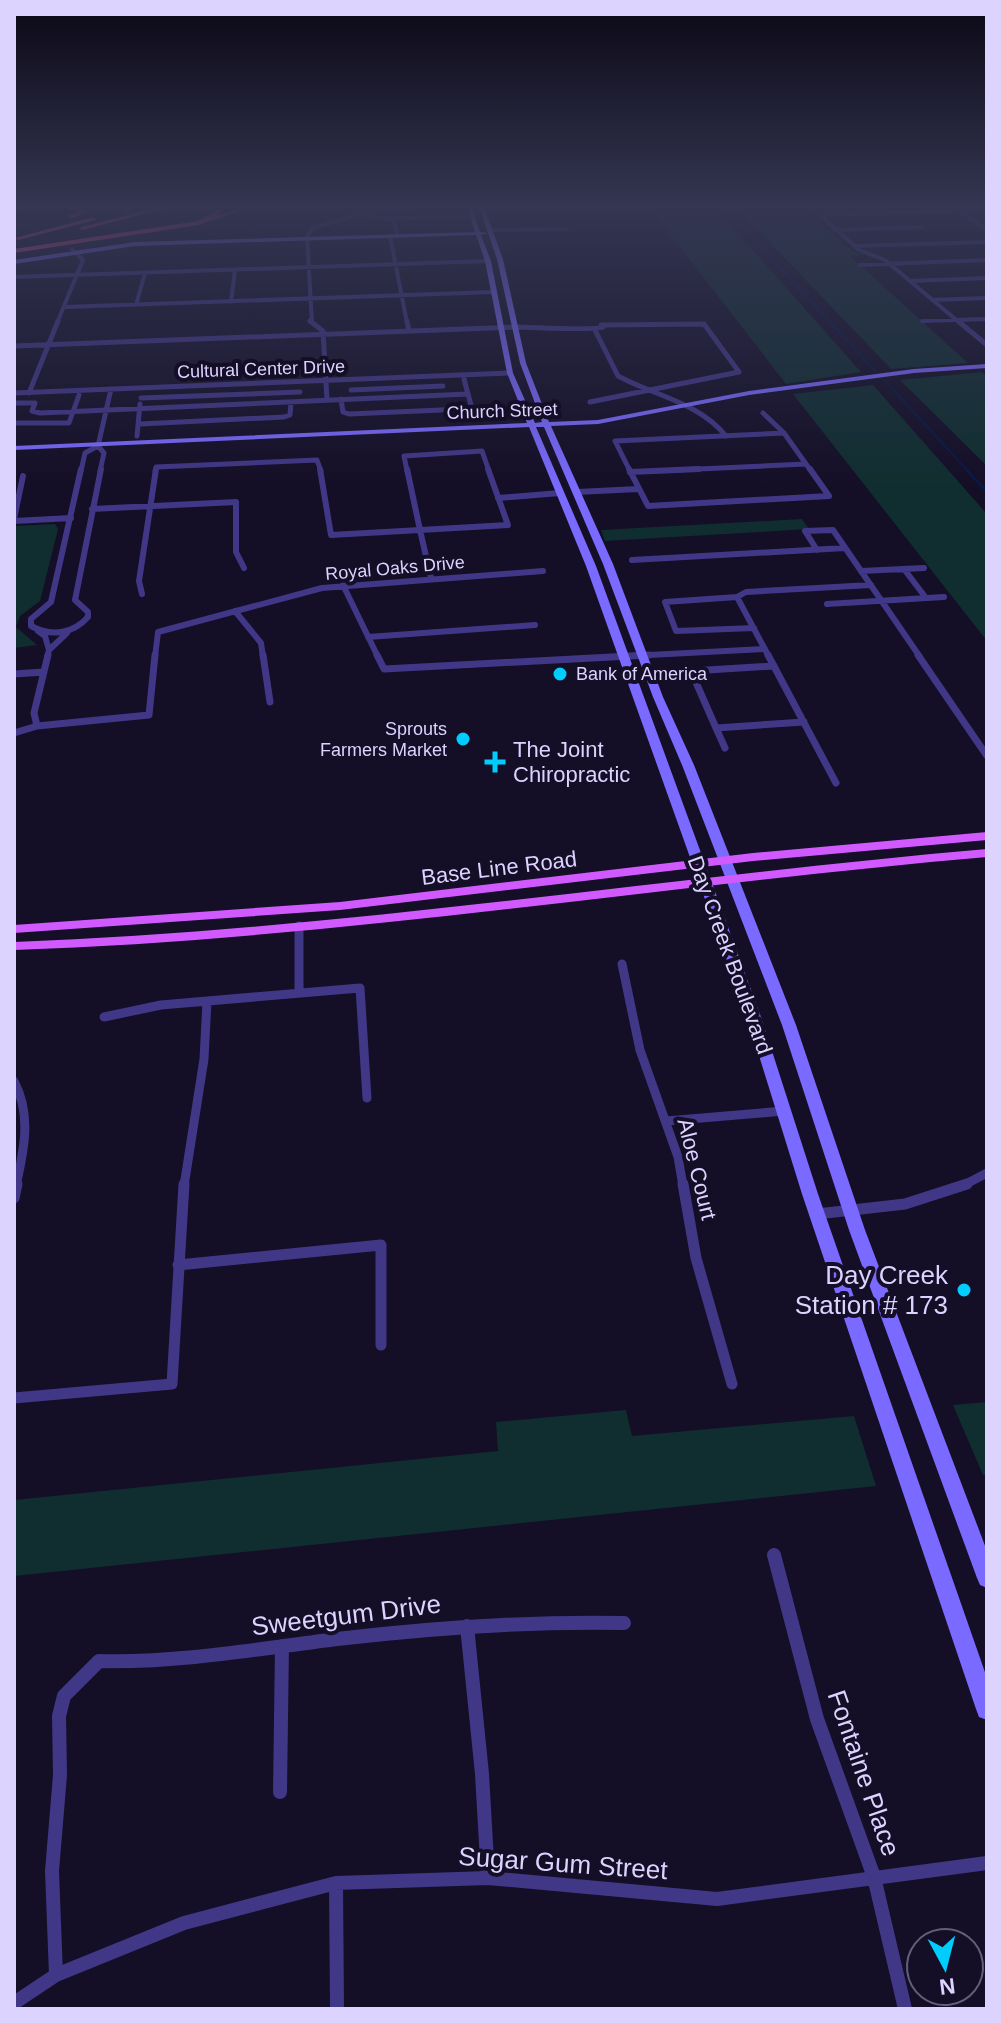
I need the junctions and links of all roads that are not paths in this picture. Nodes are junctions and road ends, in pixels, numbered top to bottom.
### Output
1 (68, 298) edge
2 (138, 298) edge
3 (231, 298) edge
4 (301, 298) edge
5 (309, 298) edge
6 (403, 298) edge
7 (494, 298) edge
8 (976, 298) edge
9 (510, 300) edge
10 (932, 300) joint
11 (231, 302) junction
12 (136, 305) junction
13 (65, 307) junction
14 (987, 319) edge
15 (955, 320) junction
16 (922, 321) dead end
17 (516, 327) junction
18 (584, 327) junction
19 (603, 327) junction
20 (501, 328) junction
21 (595, 330) junction
22 (409, 331) junction
23 (323, 334) junction
24 (49, 345) junction
25 (987, 345) edge
26 (14, 346) edge
27 (987, 366) edge
28 (510, 373) junction
29 (464, 379) dead end
30 (326, 381) junction
31 (111, 389) junction
32 (652, 390) junction
33 (14, 393) edge
34 (29, 393) junction
35 (468, 394) junction
36 (79, 395) dead end
37 (445, 395) junction
38 (341, 399) junction
39 (352, 399) junction
40 (327, 400) junction
41 (300, 401) junction
42 (291, 402) junction
43 (590, 402) dead end
44 (14, 403) edge
45 (687, 406) junction
46 (139, 408) junction
47 (472, 409) junction
48 (105, 410) junction
49 (74, 412) junction
50 (763, 413) dead end
51 (489, 414) dead end
52 (14, 423) edge
53 (140, 424) junction
54 (531, 426) junction
55 (547, 426) junction
56 (784, 433) junction
57 (137, 436) dead end
58 (726, 436) junction
59 (98, 446) junction
60 (14, 448) edge
61 (806, 464) junction
62 (630, 472) junction
63 (23, 476) dead end
64 (638, 489) junction
65 (577, 492) junction
66 (560, 493) junction
67 (17, 498) edge
68 (498, 498) junction
69 (150, 506) junction
70 (92, 509) junction
71 (71, 518) junction
72 (14, 520) edge
73 (420, 530) junction
74 (845, 548) junction
75 (817, 550) junction
76 (632, 560) dead end
77 (244, 568) dead end
78 (924, 568) dead end
79 (904, 569) junction
80 (543, 571) dead end
81 (861, 571) junction
82 (431, 578) junction
83 (343, 585) junction
84 (871, 585) junction
85 (142, 594) dead end
86 (737, 597) junction
87 (944, 597) dead end
88 (926, 598) junction
89 (881, 601) junction
90 (827, 604) dead end
91 (235, 611) junction
92 (535, 625) dead end
93 (754, 628) junction
94 (74, 629) junction
95 (38, 631) junction
96 (368, 637) junction
97 (764, 647) junction
98 (49, 650) junction
99 (642, 654) junction
100 (623, 655) junction
101 (774, 666) junction
102 (44, 672) junction
103 (14, 674) edge
104 (270, 702) dead end
105 (804, 722) junction
106 (37, 726) junction
107 (716, 728) junction
108 (14, 733) edge
109 (725, 748) dead end
110 (987, 756) edge
111 (836, 783) dead end
112 (987, 836) edge
113 (987, 853) edge
114 (725, 860) junction
115 (698, 864) junction
116 (731, 878) junction
117 (704, 882) junction
118 (435, 896) junction
119 (325, 924) junction
120 (299, 926) junction
121 (14, 929) edge
122 (14, 946) edge
123 (622, 964) dead end
124 (299, 992) junction
125 (207, 1001) junction
126 (104, 1017) dead end
127 (14, 1081) edge
128 (367, 1098) dead end
129 (784, 1111) junction
130 (666, 1121) junction
131 (987, 1173) edge
132 (14, 1198) edge
133 (850, 1211) junction
134 (817, 1214) junction
135 (178, 1265) junction
136 (381, 1345) dead end
137 (732, 1384) dead end
138 (14, 1398) edge
139 (774, 1554) dead end
140 (987, 1578) edge
141 (624, 1623) dead end
142 (467, 1626) junction
143 (282, 1646) junction
144 (987, 1709) edge
145 (280, 1792) dead end
146 (987, 1863) edge
147 (874, 1877) junction
148 (488, 1878) junction
149 (336, 1883) junction
150 (56, 1975) junction
151 (14, 2003) edge
152 (337, 2009) edge
153 (905, 2009) edge

1 - 13 street
2 - 12 street
3 - 11 street
4 - 11 street
5 - 23 street
6 - 22 street
7 - 20 main road, Day Creek Boulevard
8 - 10 street
9 - 17 main road, Day Creek Boulevard
10 - 15 street
11 - 12 street
12 - 13 street
13 - 24 street
14 - 15 street
15 - 16 street
15 - 25 street
17 - 18 street
17 - 20 street
17 - 55 main road, Day Creek Boulevard
18 - 19 street
18 - 21 street
19 - 21 street
19 - 32 street
20 - 22 street
20 - 28 main road, Day Creek Boulevard
21 - 32 street
22 - 23 street
23 - 24 street
23 - 30 street
24 - 26 street
24 - 34 street
27 - 45 main road, Church Street
28 - 30 street, Cultural Center Drive
28 - 54 main road, Day Creek Boulevard
29 - 35 street
30 - 31 street, Cultural Center Drive
30 - 40 street
31 - 34 street, Cultural Center Drive
31 - 48 street
32 - 43 street
32 - 45 street
33 - 34 street, Cultural Center Drive
35 - 37 street
35 - 47 street
36 - 49 street
37 - 39 street
37 - 39 street
38 - 39 street
38 - 40 street
38 - 47 street
40 - 41 street
41 - 42 street
41 - 46 street
42 - 46 street
42 - 53 street
44 - 49 street
45 - 55 main road, Church Street
45 - 58 street
46 - 48 street
46 - 53 street
47 - 51 street
48 - 49 street
48 - 59 street
49 - 52 street
50 - 56 street
53 - 57 street
54 - 55 main road, Church Street
54 - 59 main road, Church Street
54 - 66 main road, Day Creek Boulevard
55 - 65 main road, Day Creek Boulevard
56 - 58 street
56 - 61 street
58 - 62 street
59 - 60 main road, Church Street
59 - 70 street
59 - 71 street
61 - 62 street
61 - 64 street
62 - 64 street
63 - 67 street
64 - 65 street
65 - 99 main road, Day Creek Boulevard
66 - 68 street
66 - 100 main road, Day Creek Boulevard
67 - 72 street
68 - 73 street
68 - 73 street
69 - 70 street
69 - 73 street
69 - 77 street
69 - 85 street
70 - 94 street
71 - 72 street
71 - 95 street
73 - 82 street
74 - 75 street
74 - 75 street
74 - 81 street
75 - 76 street
78 - 79 street
79 - 81 street
79 - 88 street
80 - 82 street, Royal Oaks Drive
81 - 84 street
82 - 83 street, Royal Oaks Drive
83 - 91 street, Royal Oaks Drive
83 - 96 street
84 - 86 street
84 - 89 street
86 - 93 street
86 - 93 street
87 - 88 street
88 - 89 street
89 - 90 street
89 - 110 street
91 - 104 street
91 - 106 street, Royal Oaks Drive
92 - 96 street
93 - 97 street
94 - 95 street
94 - 98 street
95 - 98 street
96 - 100 street
97 - 99 street
97 - 101 street
98 - 102 street
99 - 100 street
99 - 114 main road, Day Creek Boulevard
100 - 115 main road, Day Creek Boulevard
101 - 105 street
101 - 107 street
102 - 103 street
102 - 106 street
105 - 107 street
105 - 111 street
106 - 108 street
107 - 109 street
112 - 114 main road, Base Line Road
113 - 116 main road, Base Line Road
114 - 115 main road, Base Line Road
114 - 116 main road, Day Creek Boulevard
115 - 117 main road, Day Creek Boulevard
115 - 118 main road, Base Line Road
116 - 117 main road, Base Line Road
116 - 133 main road, Day Creek Boulevard
117 - 119 main road, Base Line Road
117 - 129 main road, Day Creek Boulevard
118 - 119 main road
118 - 121 main road, Base Line Road
119 - 120 main road, Base Line Road
120 - 122 main road, Base Line Road
120 - 124 street
123 - 130 street, Aloe Court
124 - 125 street
124 - 128 street
125 - 126 street
125 - 135 street
127 - 132 street
129 - 130 street
129 - 134 main road, Day Creek Boulevard
130 - 137 street, Aloe Court
131 - 133 street
133 - 134 street
133 - 140 main road, Day Creek Boulevard
134 - 144 main road, Day Creek Boulevard
135 - 136 street
135 - 138 street
139 - 147 street, Fontaine Place
141 - 142 street, Sweetgum Drive
142 - 143 street, Sweetgum Drive
142 - 148 street
143 - 145 street
143 - 150 street, Sweetgum Drive
146 - 147 street, Sugar Gum Street
147 - 148 street, Sugar Gum Street
147 - 153 street, Fontaine Place
148 - 149 street, Sugar Gum Street
149 - 150 street, Sugar Gum Street
149 - 152 street
150 - 151 street, Sugar Gum Street

